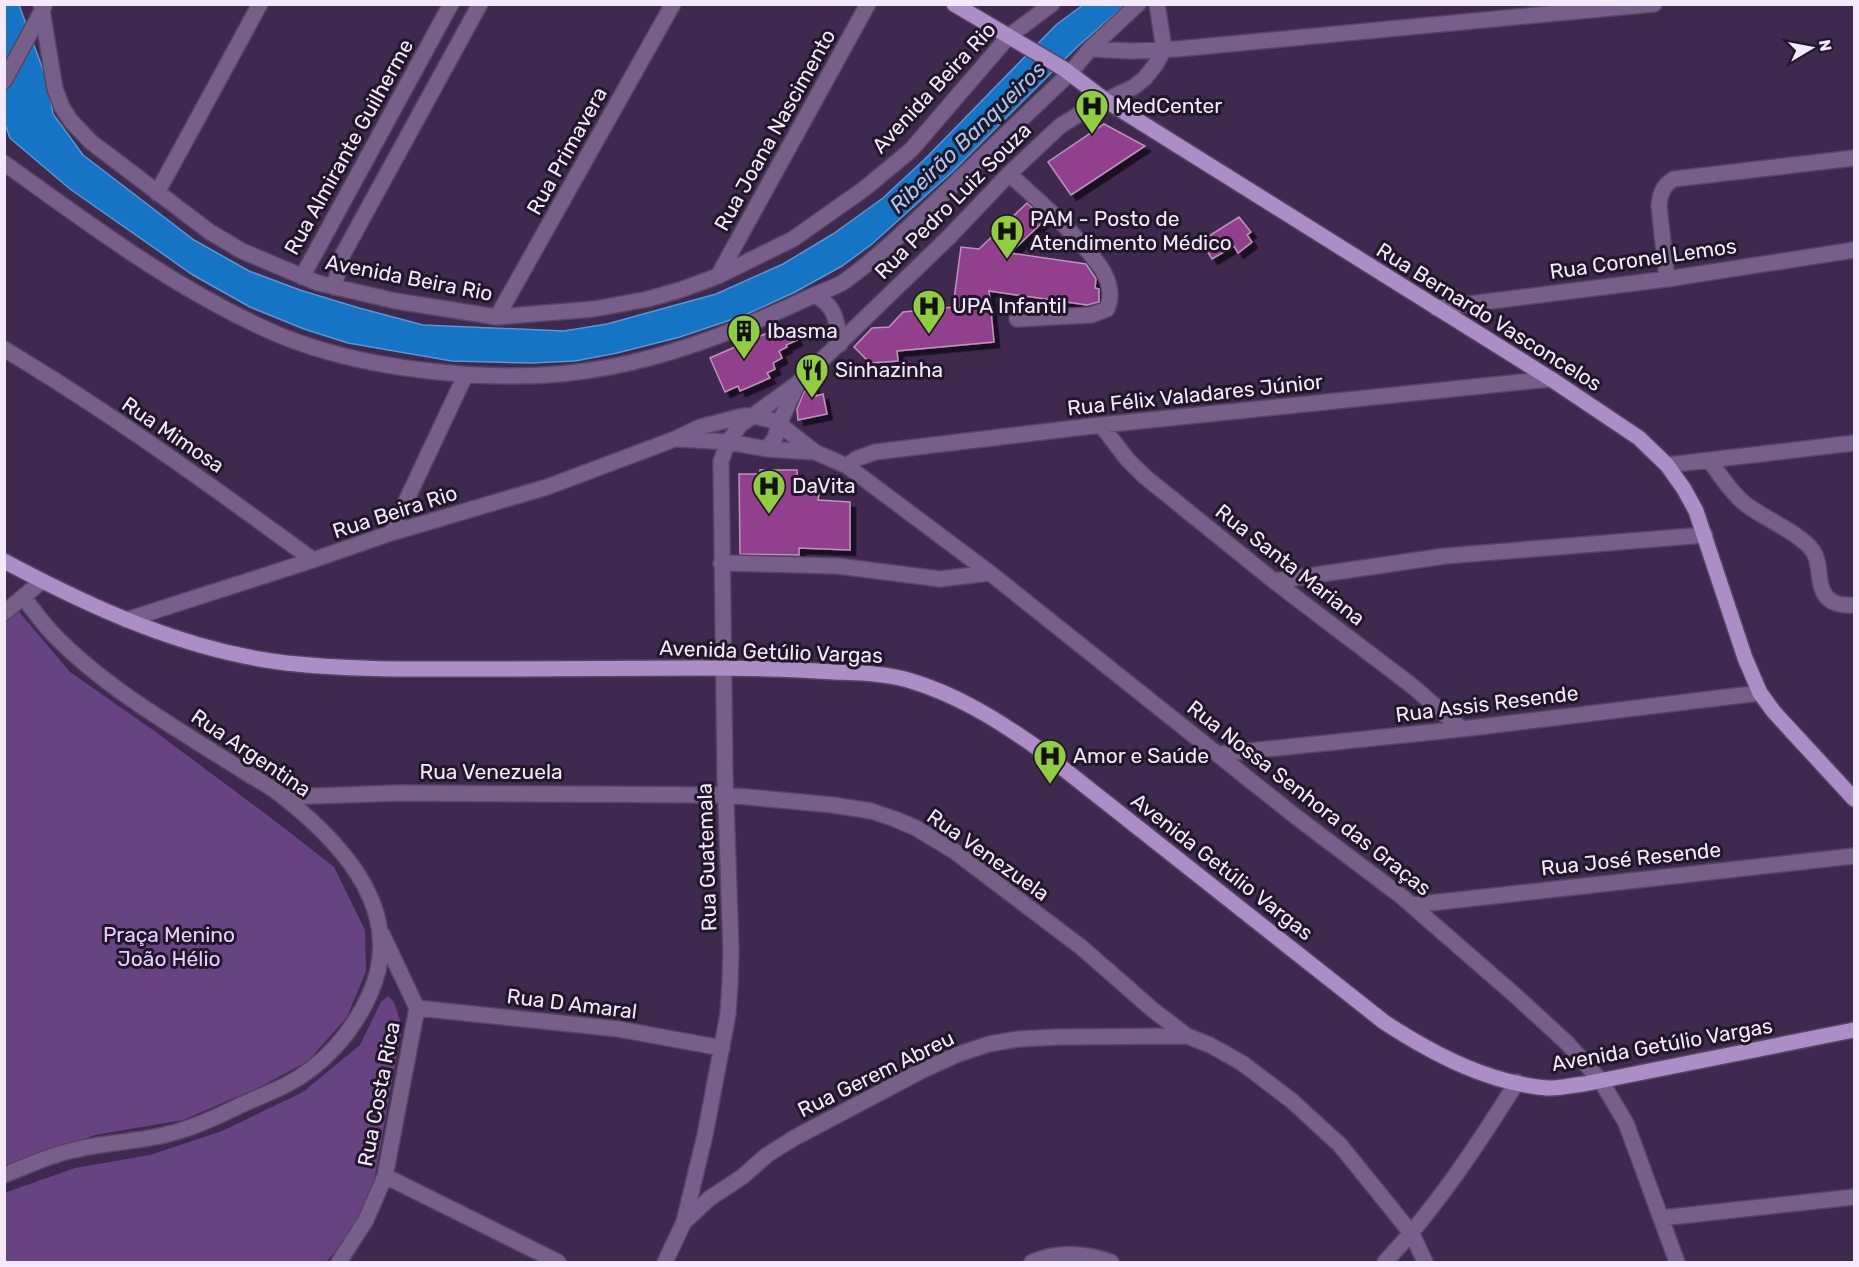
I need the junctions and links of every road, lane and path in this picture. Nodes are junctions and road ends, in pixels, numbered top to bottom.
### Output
1 (260, 4) edge
2 (451, 4) edge
3 (480, 4) edge
4 (673, 4) edge
5 (868, 4) edge
6 (954, 4) edge
7 (1052, 4) edge
8 (1138, 4) edge
9 (1156, 4) edge
10 (1654, 4) edge
11 (41, 10) edge
12 (1009, 36) junction
13 (1090, 50) junction
14 (1164, 50) junction
15 (1067, 71) junction
16 (4, 81) edge
17 (1105, 100) junction
18 (1854, 158) edge
19 (4, 163) edge
20 (1009, 174) junction
21 (157, 193) junction
22 (1854, 250) edge
23 (718, 276) junction
24 (302, 277) junction
25 (1667, 279) junction
26 (842, 283) junction
27 (334, 287) junction
28 (814, 295) junction
29 (1436, 308) junction
30 (497, 317) junction
31 (1017, 319) dead end
32 (859, 322) junction
33 (840, 344) junction
34 (4, 349) edge
35 (465, 376) junction
36 (1551, 379) junction
37 (798, 382) junction
38 (753, 416) junction
39 (779, 424) junction
40 (1101, 425) junction
41 (675, 439) junction
42 (728, 442) junction
43 (1854, 443) edge
44 (759, 447) junction
45 (815, 452) junction
46 (1709, 460) junction
47 (1667, 465) junction
48 (847, 466) junction
49 (391, 533) junction
50 (1705, 535) junction
51 (314, 560) junction
52 (4, 561) edge
53 (722, 563) junction
54 (990, 573) junction
55 (42, 581) junction
56 (1274, 581) junction
57 (24, 598) junction
58 (1854, 605) edge
59 (4, 613) edge
60 (126, 620) junction
61 (724, 668) junction
62 (1760, 693) junction
63 (1462, 729) junction
64 (1219, 754) junction
65 (726, 795) junction
66 (285, 797) junction
67 (1854, 799) edge
68 (1854, 856) edge
69 (1412, 905) junction
70 (381, 932) junction
71 (417, 1008) junction
72 (1854, 1030) edge
73 (1187, 1036) junction
74 (722, 1048) junction
75 (1601, 1081) junction
76 (1517, 1082) junction
77 (4, 1175) edge
78 (384, 1176) junction
79 (1854, 1197) edge
80 (1661, 1218) junction
81 (684, 1222) junction
82 (1412, 1234) junction
83 (339, 1263) edge
84 (558, 1263) edge
85 (665, 1263) edge
86 (1032, 1263) edge
87 (1112, 1263) edge
88 (1385, 1263) edge
89 (1425, 1263) edge
90 (1677, 1263) edge

1 - 21 street
2 - 24 street, Rua Almirante Guilherme
3 - 27 street
4 - 30 street, Rua Primavera
5 - 23 street, Rua Joana Nascimento
6 - 12 main road, Rua Bernardo Vasconcelos
7 - 12 street, Avenida Beira Rio
8 - 13 street
9 - 14 street
10 - 14 street
11 - 16 street
11 - 21 street, Avenida Beira Rio
12 - 15 main road, Rua Bernardo Vasconcelos
12 - 23 street, Avenida Beira Rio
13 - 14 street
13 - 15 street
14 - 17 street, Rua Pedro Luiz Souza
15 - 17 main road, Rua Bernardo Vasconcelos
15 - 26 street
17 - 20 street, Rua Pedro Luiz Souza
17 - 29 main road, Rua Bernardo Vasconcelos
18 - 25 street
19 - 35 street
20 - 31 street
20 - 32 street, Rua Pedro Luiz Souza
21 - 24 street, Avenida Beira Rio
22 - 25 street, Rua Coronel Lemos
23 - 30 street, Avenida Beira Rio
24 - 27 street, Avenida Beira Rio
25 - 29 street, Rua Coronel Lemos
26 - 28 street
26 - 32 street
27 - 30 street, Avenida Beira Rio
28 - 33 street
28 - 35 street
29 - 36 main road, Rua Bernardo Vasconcelos
32 - 33 street, Rua Pedro Luiz Souza
33 - 37 street, Rua Beira Rio
34 - 51 street, Rua Mimosa
35 - 49 street
36 - 40 street, Rua Félix Valadares Júnior
36 - 47 main road, Rua Bernardo Vasconcelos
37 - 38 street, Rua Beira Rio
37 - 39 street, Rua Beira Rio
38 - 39 street, Rua Beira Rio
38 - 41 street, Rua Beira Rio
38 - 42 street, Rua Beira Rio
38 - 44 street
39 - 44 street, Rua Beira Rio
39 - 45 street, Rua Nossa Senhora das Graças
40 - 48 street, Rua Félix Valadares Júnior
40 - 56 street, Rua Santa Mariana
41 - 42 street, Rua Beira Rio
41 - 49 street, Rua Beira Rio
42 - 44 street, Rua Beira Rio
42 - 53 street, Rua Guatemala
43 - 46 street
44 - 45 street, Rua Nossa Senhora das Graças
45 - 48 street, Rua Nossa Senhora das Graças
46 - 47 street
46 - 58 street
47 - 50 main road, Rua Bernardo Vasconcelos
48 - 54 street, Rua Nossa Senhora das Graças
49 - 51 street, Rua Beira Rio
50 - 56 street
50 - 62 main road, Rua Bernardo Vasconcelos
51 - 60 street, Rua Beira Rio
52 - 55 main road, Avenida Getúlio Vargas
53 - 54 street
53 - 61 street, Rua Guatemala
54 - 64 street, Rua Nossa Senhora das Graças
55 - 57 street
55 - 60 main road, Avenida Getúlio Vargas
56 - 63 street, Rua Santa Mariana
57 - 59 street
57 - 66 street, Rua Argentina
60 - 61 main road, Avenida Getúlio Vargas
61 - 65 street, Rua Guatemala
61 - 76 main road, Avenida Getúlio Vargas
62 - 63 street, Rua Assis Resende
62 - 67 main road, Rua Bernardo Vasconcelos
63 - 64 street, Rua Assis Resende
64 - 69 street, Rua Nossa Senhora das Graças
65 - 66 street, Rua Venezuela
65 - 73 street, Rua Venezuela
65 - 74 street, Rua Guatemala
66 - 70 street, Rua Argentina
68 - 69 street, Rua José Resende
69 - 75 street, Rua Nossa Senhora das Graças
70 - 71 street, Rua Costa Rica
70 - 77 street, Rua Argentina
71 - 74 street, Rua D Amaral
71 - 78 street, Rua Costa Rica
72 - 75 main road, Avenida Getúlio Vargas
73 - 81 street, Rua Gerem Abreu
73 - 82 street, Rua Venezuela
74 - 81 street, Rua Guatemala
75 - 76 main road, Avenida Getúlio Vargas
75 - 80 street, Rua Nossa Senhora das Graças
76 - 82 street
78 - 83 street, Rua Costa Rica
78 - 84 street
79 - 80 street
80 - 90 street, Rua Nossa Senhora das Graças
81 - 85 street, Rua Guatemala
82 - 88 street
82 - 89 street, Rua Venezuela
86 - 87 street

